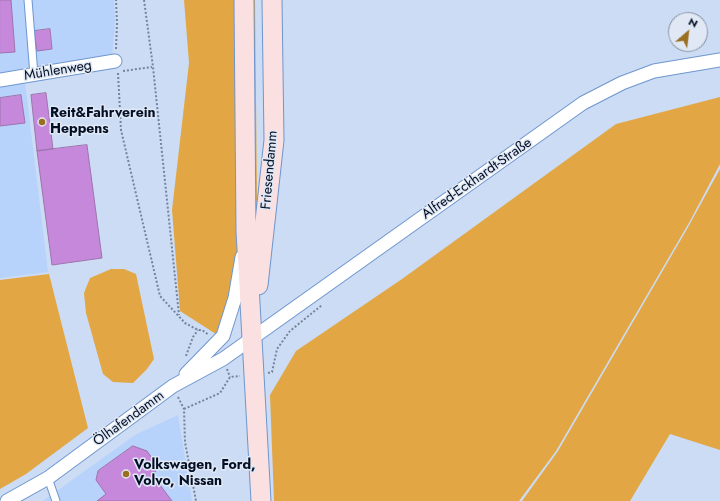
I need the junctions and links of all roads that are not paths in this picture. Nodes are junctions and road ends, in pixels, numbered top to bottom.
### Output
1 (28, 0) edge
2 (244, 0) edge
3 (272, 0) edge
4 (720, 60) edge
5 (115, 61) road end
6 (34, 75) junction
7 (0, 80) edge
8 (246, 231) junction
9 (252, 338) junction
10 (173, 386) junction
11 (48, 478) junction
12 (6, 501) edge
13 (56, 501) edge
14 (262, 501) edge

1 - 6 lane
2 - 8 main road, Friesendamm
3 - 9 main road, Friesendamm
4 - 9 street, Alfred-Eckhardt-Straße
5 - 6 street, Mühlenweg
6 - 7 street, Mühlenweg
8 - 9 main road, Friesendamm
8 - 10 street, Friesendamm
9 - 10 street, Ölhafendamm
9 - 14 main road, Friesendamm
10 - 11 street, Ölhafendamm
11 - 12 street, Ölhafendamm
11 - 13 lane

